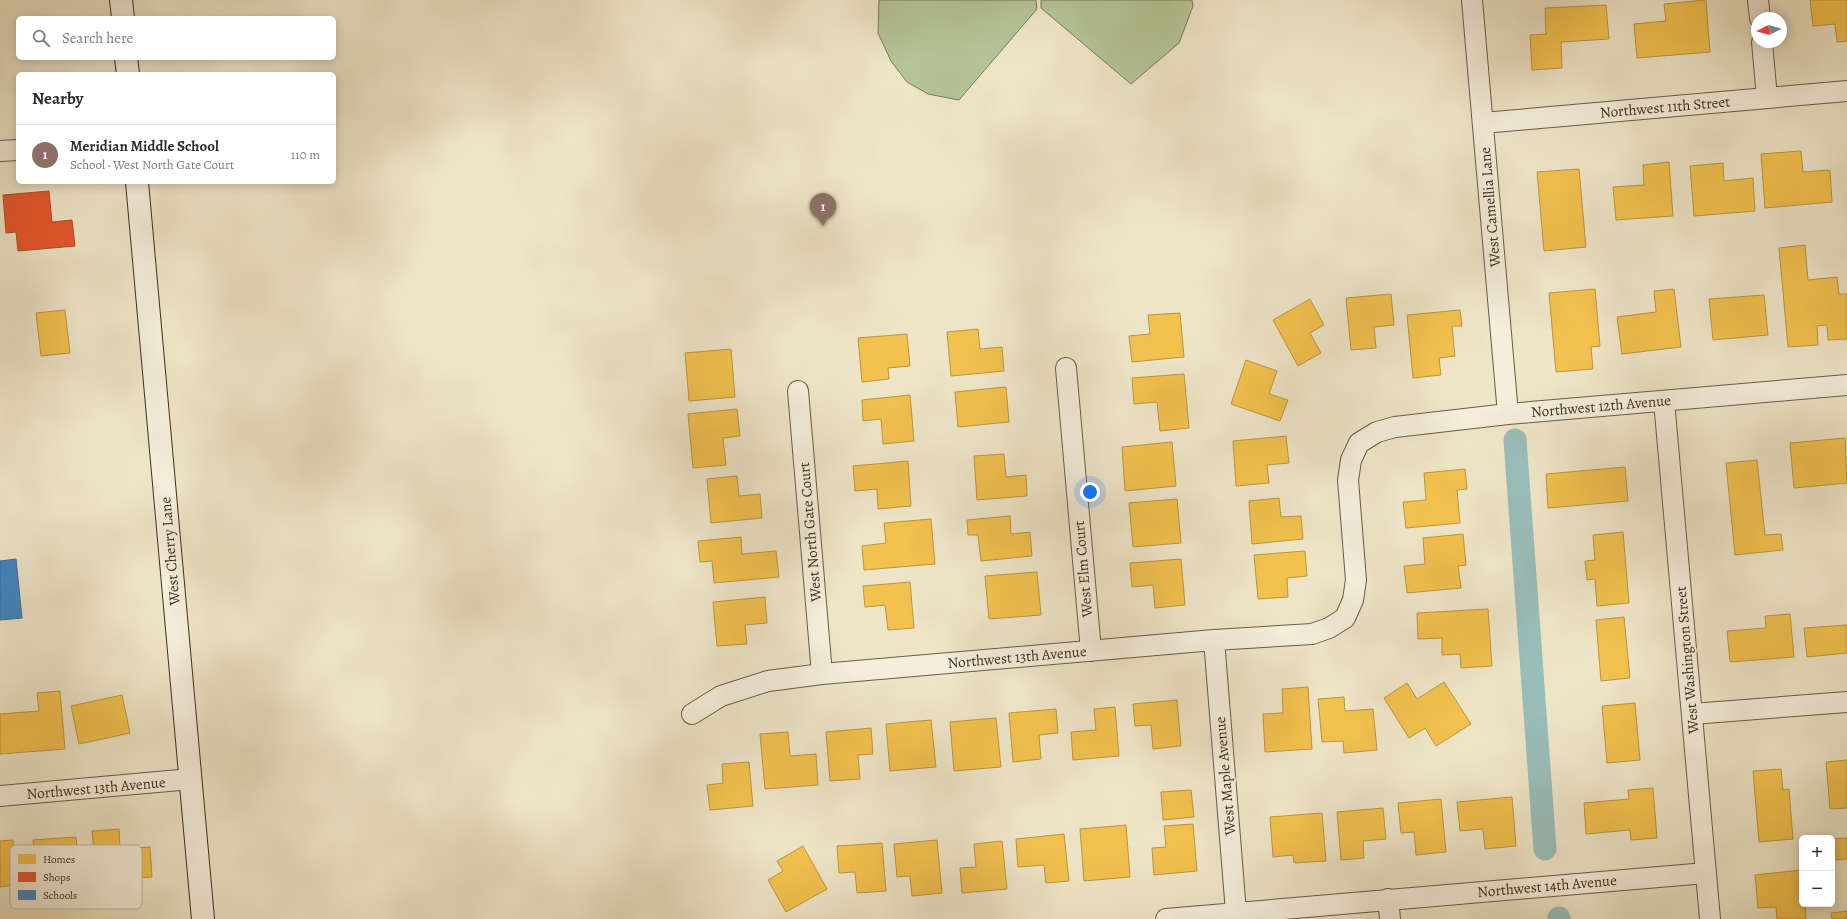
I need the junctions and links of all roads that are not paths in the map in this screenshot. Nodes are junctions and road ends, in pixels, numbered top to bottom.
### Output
1 (121, 0) edge
2 (1472, 0) edge
3 (1758, 0) edge
4 (1759, 12) edge
5 (123, 16) edge
6 (1763, 48) edge
7 (126, 60) edge
8 (128, 72) edge
9 (1847, 91) edge
10 (1767, 98) junction
11 (1483, 123) junction
12 (16, 150) edge
13 (0, 151) edge
14 (137, 184) edge
15 (1066, 368) dead end
16 (1847, 385) edge
17 (798, 391) dead end
18 (1664, 401) junction
19 (1508, 414) junction
20 (1345, 618) joint
21 (1214, 640) junction
22 (1090, 651) junction
23 (822, 674) junction
24 (1847, 702) edge
25 (692, 714) dead end
26 (1692, 714) junction
27 (191, 779) junction
28 (0, 796) edge
29 (1706, 873) junction
30 (1388, 899) junction
31 (1236, 912) junction
32 (203, 919) edge
33 (1166, 919) edge
34 (1390, 919) edge
35 (1710, 919) edge

1 - 5 main road
2 - 11 street, West Camellia Lane
3 - 4 street
6 - 10 street
7 - 8 main road
9 - 10 street, Northwest 11th Street
10 - 11 street, Northwest 11th Street
11 - 19 street, West Camellia Lane
12 - 13 street
14 - 27 main road, West Cherry Lane
15 - 22 street, West Elm Court
16 - 18 street, Northwest 12th Avenue
17 - 23 street, West North Gate Court
18 - 19 street, Northwest 12th Avenue
18 - 26 street, West Washington Street
19 - 20 street, Northwest 12th Avenue
20 - 21 street, Northwest 13th Avenue
21 - 22 street, Northwest 13th Avenue
21 - 31 street, West Maple Avenue
22 - 23 street, Northwest 13th Avenue
23 - 25 street, Northwest 13th Avenue
24 - 26 street
26 - 29 street, West Washington Street
27 - 28 street, Northwest 13th Avenue
27 - 32 main road, West Cherry Lane
29 - 30 street, Northwest 14th Avenue
29 - 35 street, West Washington Street
30 - 31 street, Northwest 14th Avenue
30 - 34 street
31 - 33 street, Northwest 14th Avenue

